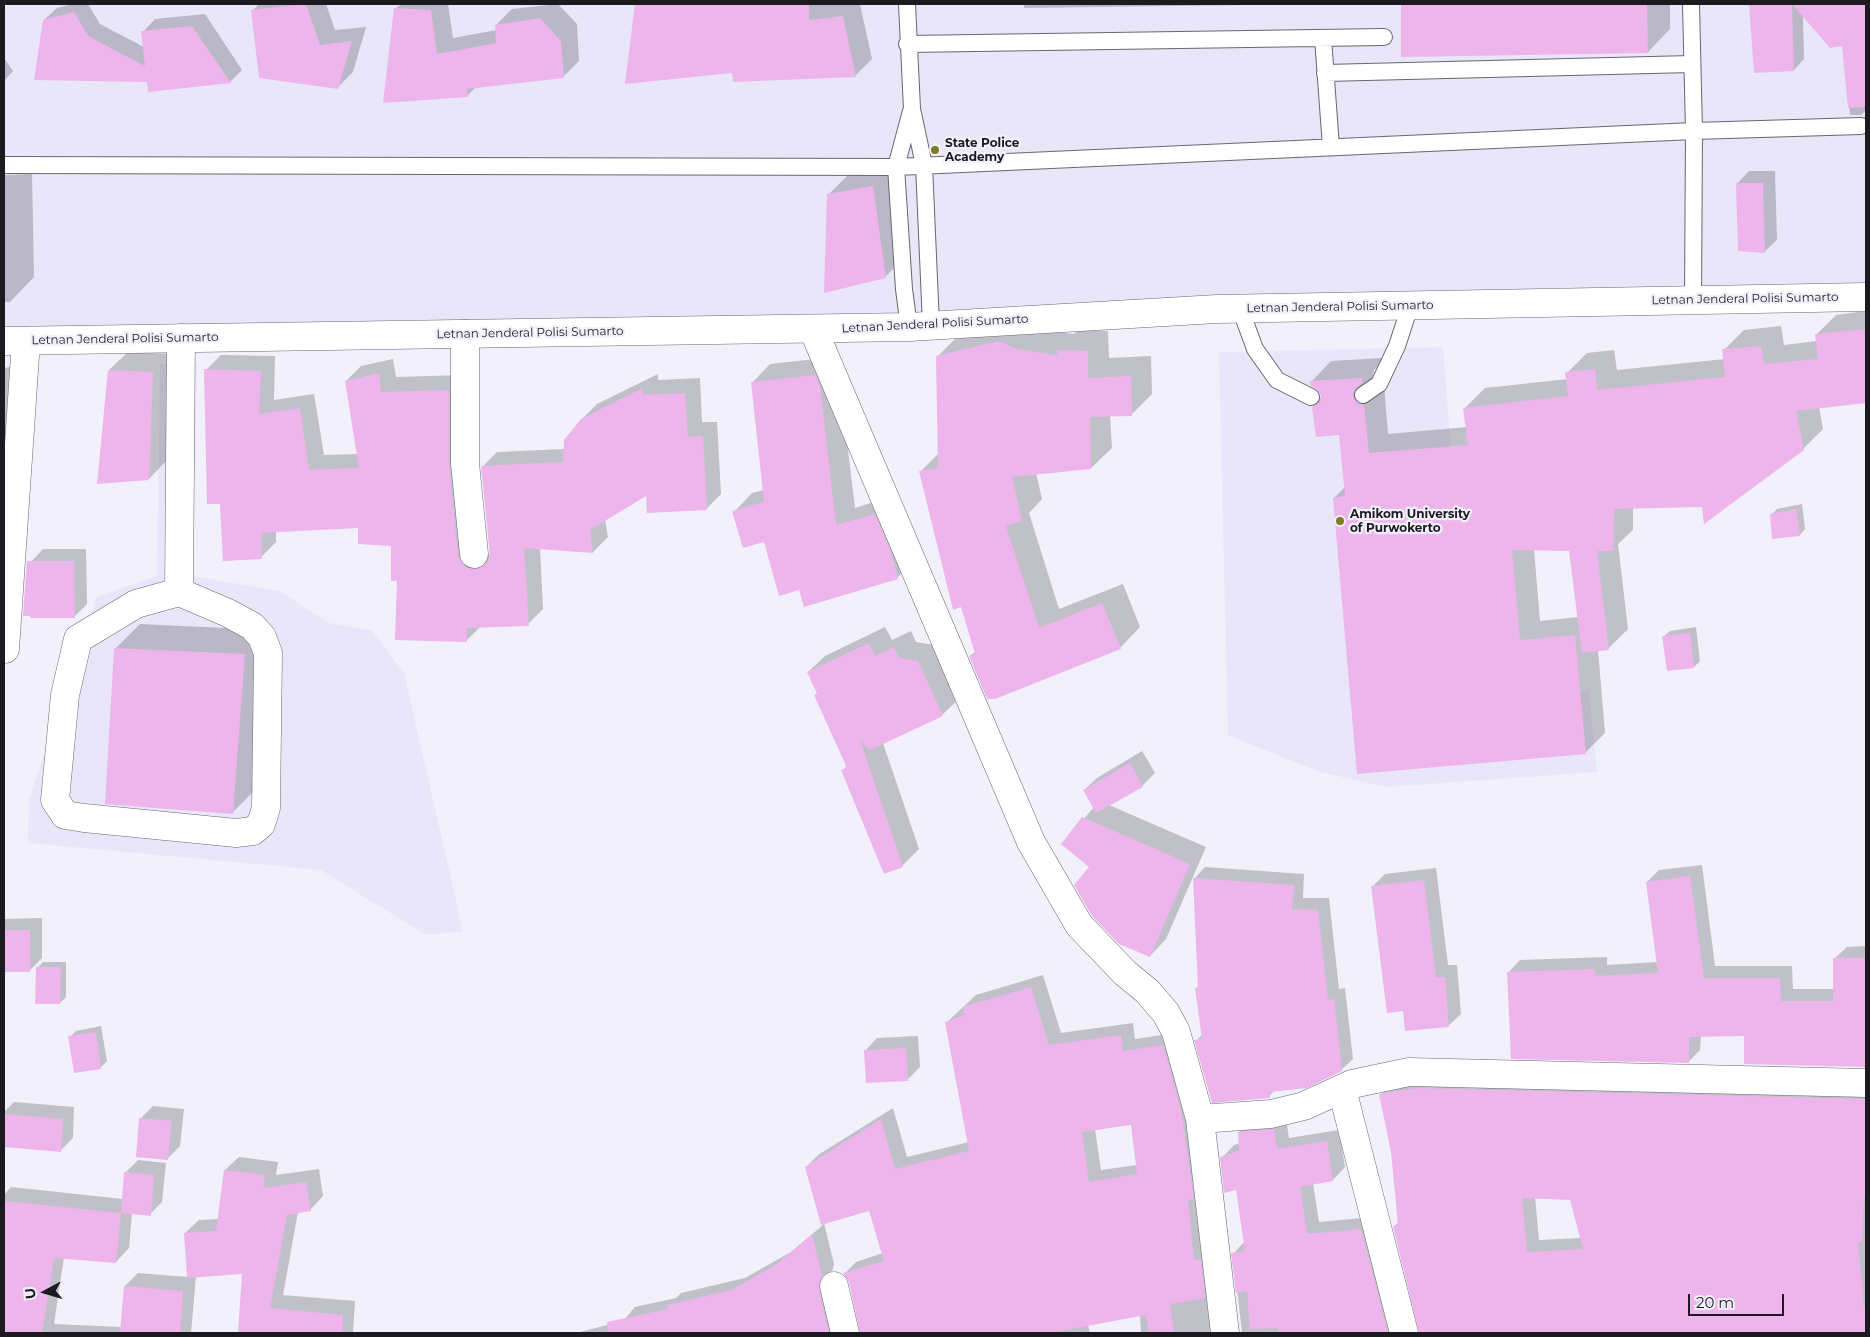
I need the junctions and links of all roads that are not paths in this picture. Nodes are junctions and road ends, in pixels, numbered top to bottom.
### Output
1 (906, 4) edge
2 (1691, 4) edge
3 (1384, 37) dead end
4 (1323, 38) junction
5 (907, 44) junction
6 (1692, 64) junction
7 (1325, 74) junction
8 (912, 109) junction
9 (1861, 126) dead end
10 (1694, 131) junction
11 (1331, 147) junction
12 (4, 165) edge
13 (924, 166) junction
14 (896, 167) junction
15 (1866, 296) edge
16 (1693, 300) junction
17 (1410, 306) junction
18 (1240, 308) junction
19 (920, 326) junction
20 (813, 329) junction
21 (465, 334) junction
22 (181, 338) junction
23 (15, 341) edge
24 (1363, 395) dead end
25 (1312, 397) dead end
26 (474, 554) dead end
27 (180, 592) junction
28 (5, 649) edge
29 (1866, 1083) edge
30 (1342, 1089) junction
31 (1200, 1119) junction
32 (834, 1286) dead end
33 (845, 1333) edge
34 (1225, 1333) edge
35 (1404, 1333) edge

1 - 5 lane
2 - 6 lane
3 - 4 lane
4 - 5 lane
4 - 7 lane
5 - 8 lane
6 - 7 lane
6 - 10 lane
7 - 11 lane
8 - 13 lane
8 - 14 lane
9 - 10 lane
10 - 11 lane
10 - 16 lane
11 - 13 lane
12 - 14 lane
13 - 14 lane
13 - 19 lane
14 - 19 lane
15 - 16 street, Letnan Jenderal Polisi Sumarto
16 - 17 street, Letnan Jenderal Polisi Sumarto
17 - 18 street, Letnan Jenderal Polisi Sumarto
17 - 24 lane
18 - 19 street, Letnan Jenderal Polisi Sumarto
18 - 25 lane
19 - 20 street, Letnan Jenderal Polisi Sumarto
20 - 21 street, Letnan Jenderal Polisi Sumarto
20 - 31 street
21 - 22 street, Letnan Jenderal Polisi Sumarto
21 - 26 street
22 - 23 street, Letnan Jenderal Polisi Sumarto
22 - 27 street
23 - 28 street
27 - 27 street
29 - 30 street
30 - 31 street
30 - 35 street
31 - 34 street
32 - 33 street

